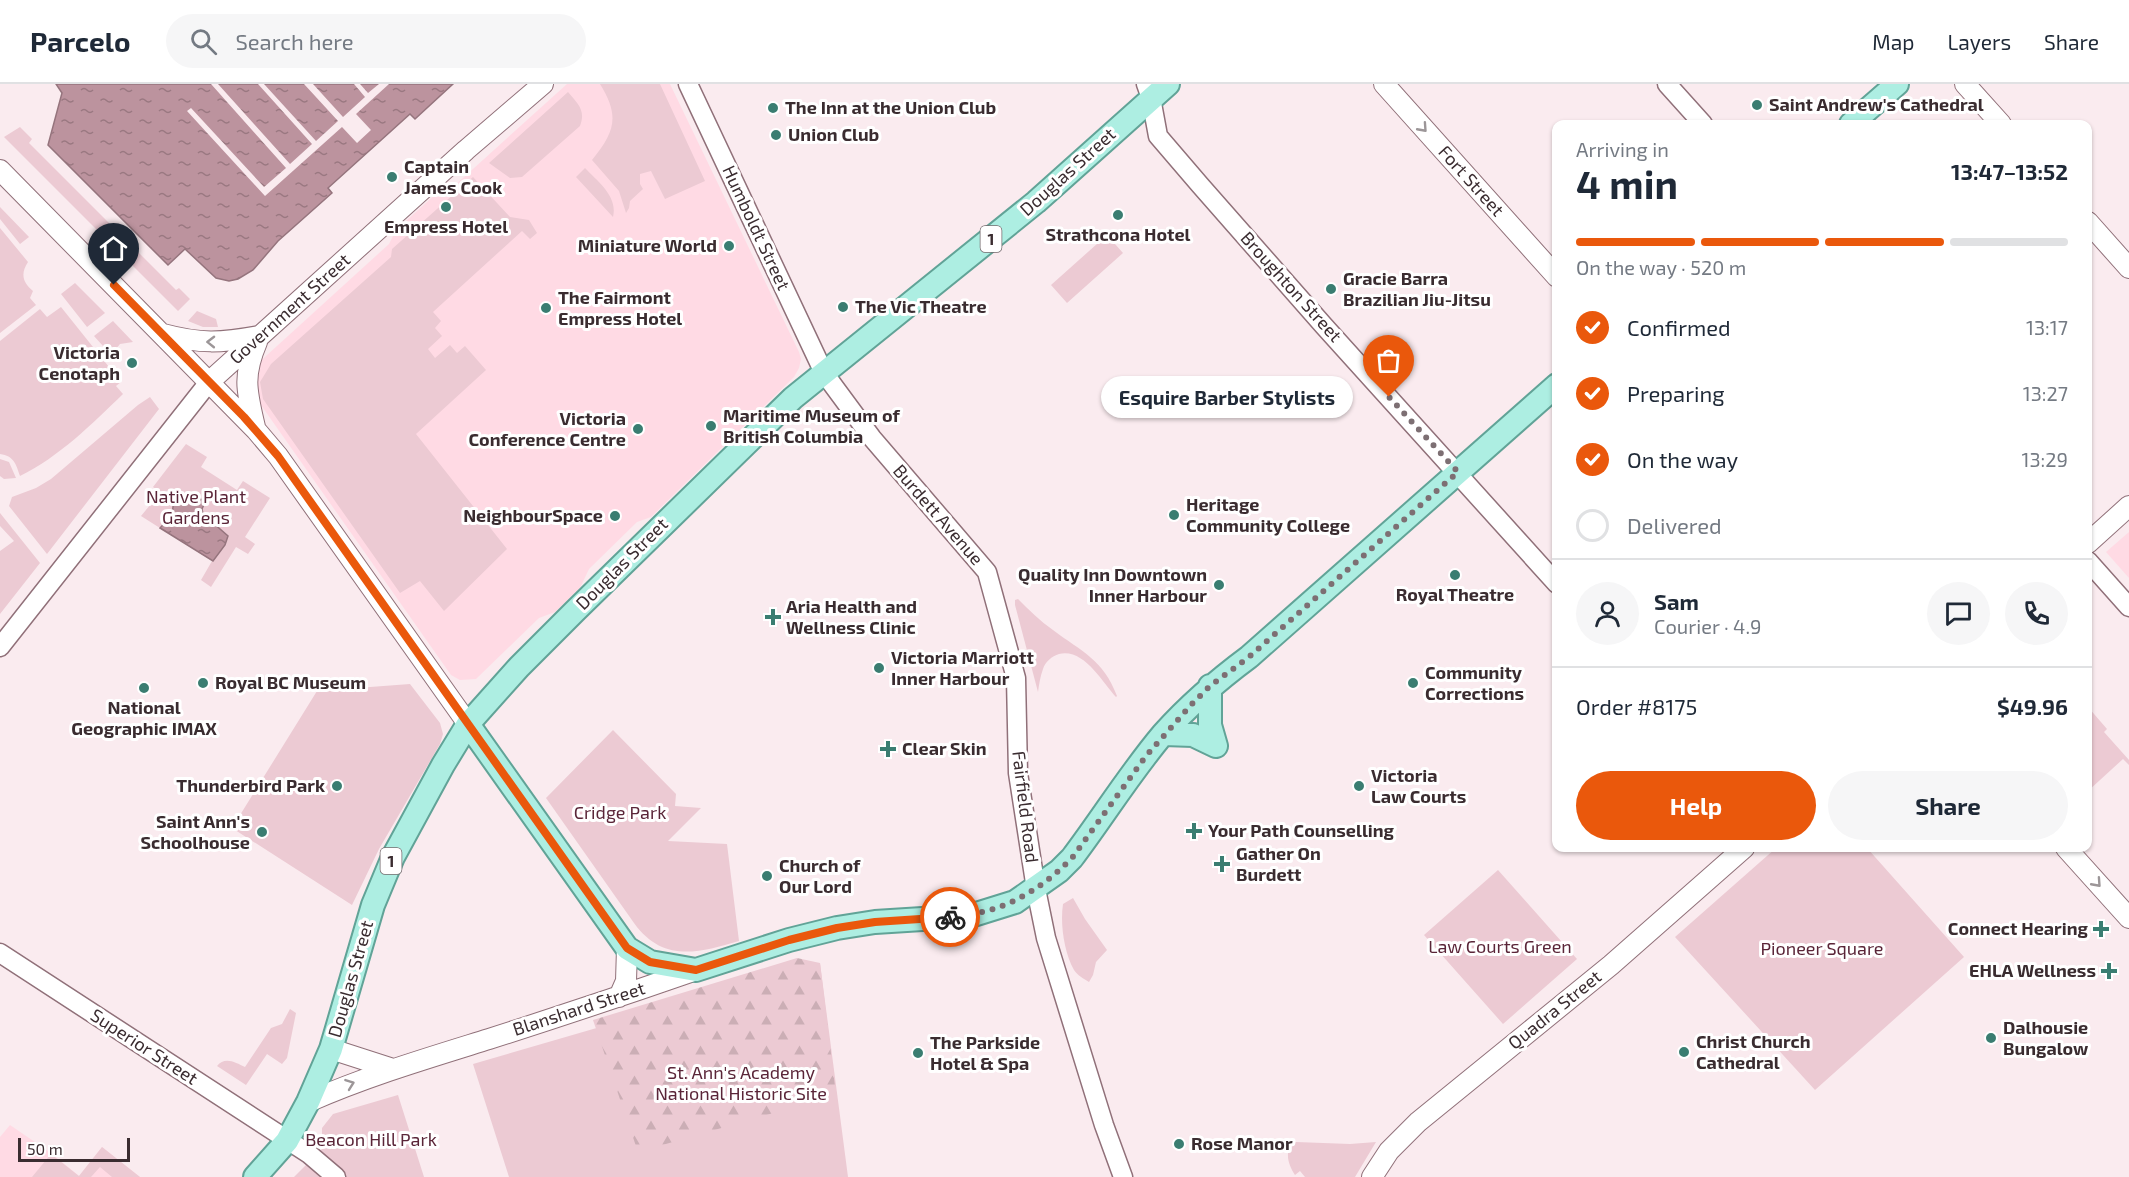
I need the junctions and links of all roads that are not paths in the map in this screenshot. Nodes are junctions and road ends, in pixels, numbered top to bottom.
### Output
1 (543, 84) edge
2 (688, 84) edge
3 (1384, 84) edge
4 (1667, 84) edge
5 (1897, 84) edge
6 (1965, 84) edge
7 (1155, 89) edge
8 (1699, 120) edge
9 (1856, 120) edge
10 (1997, 120) edge
11 (0, 170) edge
12 (2092, 226) edge
13 (2129, 268) edge
14 (1552, 271) edge
15 (163, 334) junction
16 (259, 336) junction
17 (824, 372) junction
18 (209, 382) junction
19 (1552, 389) edge
20 (256, 430) junction
21 (1458, 472) junction
22 (2129, 506) edge
23 (2092, 539) edge
24 (2092, 565) edge
25 (987, 572) joint
26 (1552, 578) edge
27 (2129, 607) edge
28 (0, 647) edge
29 (1210, 686) junction
30 (468, 724) junction
31 (1164, 734) junction
32 (1738, 852) edge
33 (2070, 852) edge
34 (1036, 889) junction
35 (2129, 918) edge
36 (627, 948) junction
37 (0, 953) edge
38 (696, 970) junction
39 (619, 997) junction
40 (330, 1049) junction
41 (393, 1069) junction
42 (308, 1102) junction
43 (288, 1141) junction
44 (255, 1177) edge
45 (336, 1177) edge
46 (1123, 1177) edge
47 (1372, 1177) edge

1 - 16 main road, Government Street
2 - 17 street, Humboldt Street
3 -> 14 main road, Fort Street
4 - 8 street
5 - 9 main road
6 - 10 main road
7 - 17 main road, Douglas Street / 1
7 - 21 street, Broughton Street
11 - 15 main road
12 - 13 main road
16 -> 15 main road
15 - 18 main road
16 - 18 main road, Government Street
16 - 20 main road
17 - 25 street, Burdett Avenue
17 - 30 main road, Douglas Street / 1
18 - 20 main road
18 - 28 street, Government Street
19 - 21 main road, Blanshard Street
20 - 30 main road
21 - 26 street, Broughton Street
21 - 29 main road, Blanshard Street
22 - 23 main road
24 - 27 street
25 - 34 street, Fairfield Road
29 - 31 main road, Blanshard Street
29 - 31 main road
30 - 36 main road
30 - 40 main road, Douglas Street / 1
31 - 34 main road, Blanshard Street
32 - 47 main road, Quadra Street
33 -> 35 main road
34 - 38 main road, Blanshard Street
34 - 46 street, Fairfield Road
36 - 38 main road
36 - 39 main road
37 - 43 street, Superior Street
38 - 39 main road, Blanshard Street
39 - 41 main road, Blanshard Street
40 - 41 main road
40 - 42 main road, Douglas Street / 1
42 -> 41 main road, Blanshard Street
42 - 43 main road, Douglas Street / 1
43 - 44 main road, Douglas Street / 1
43 - 45 street, Superior Street

